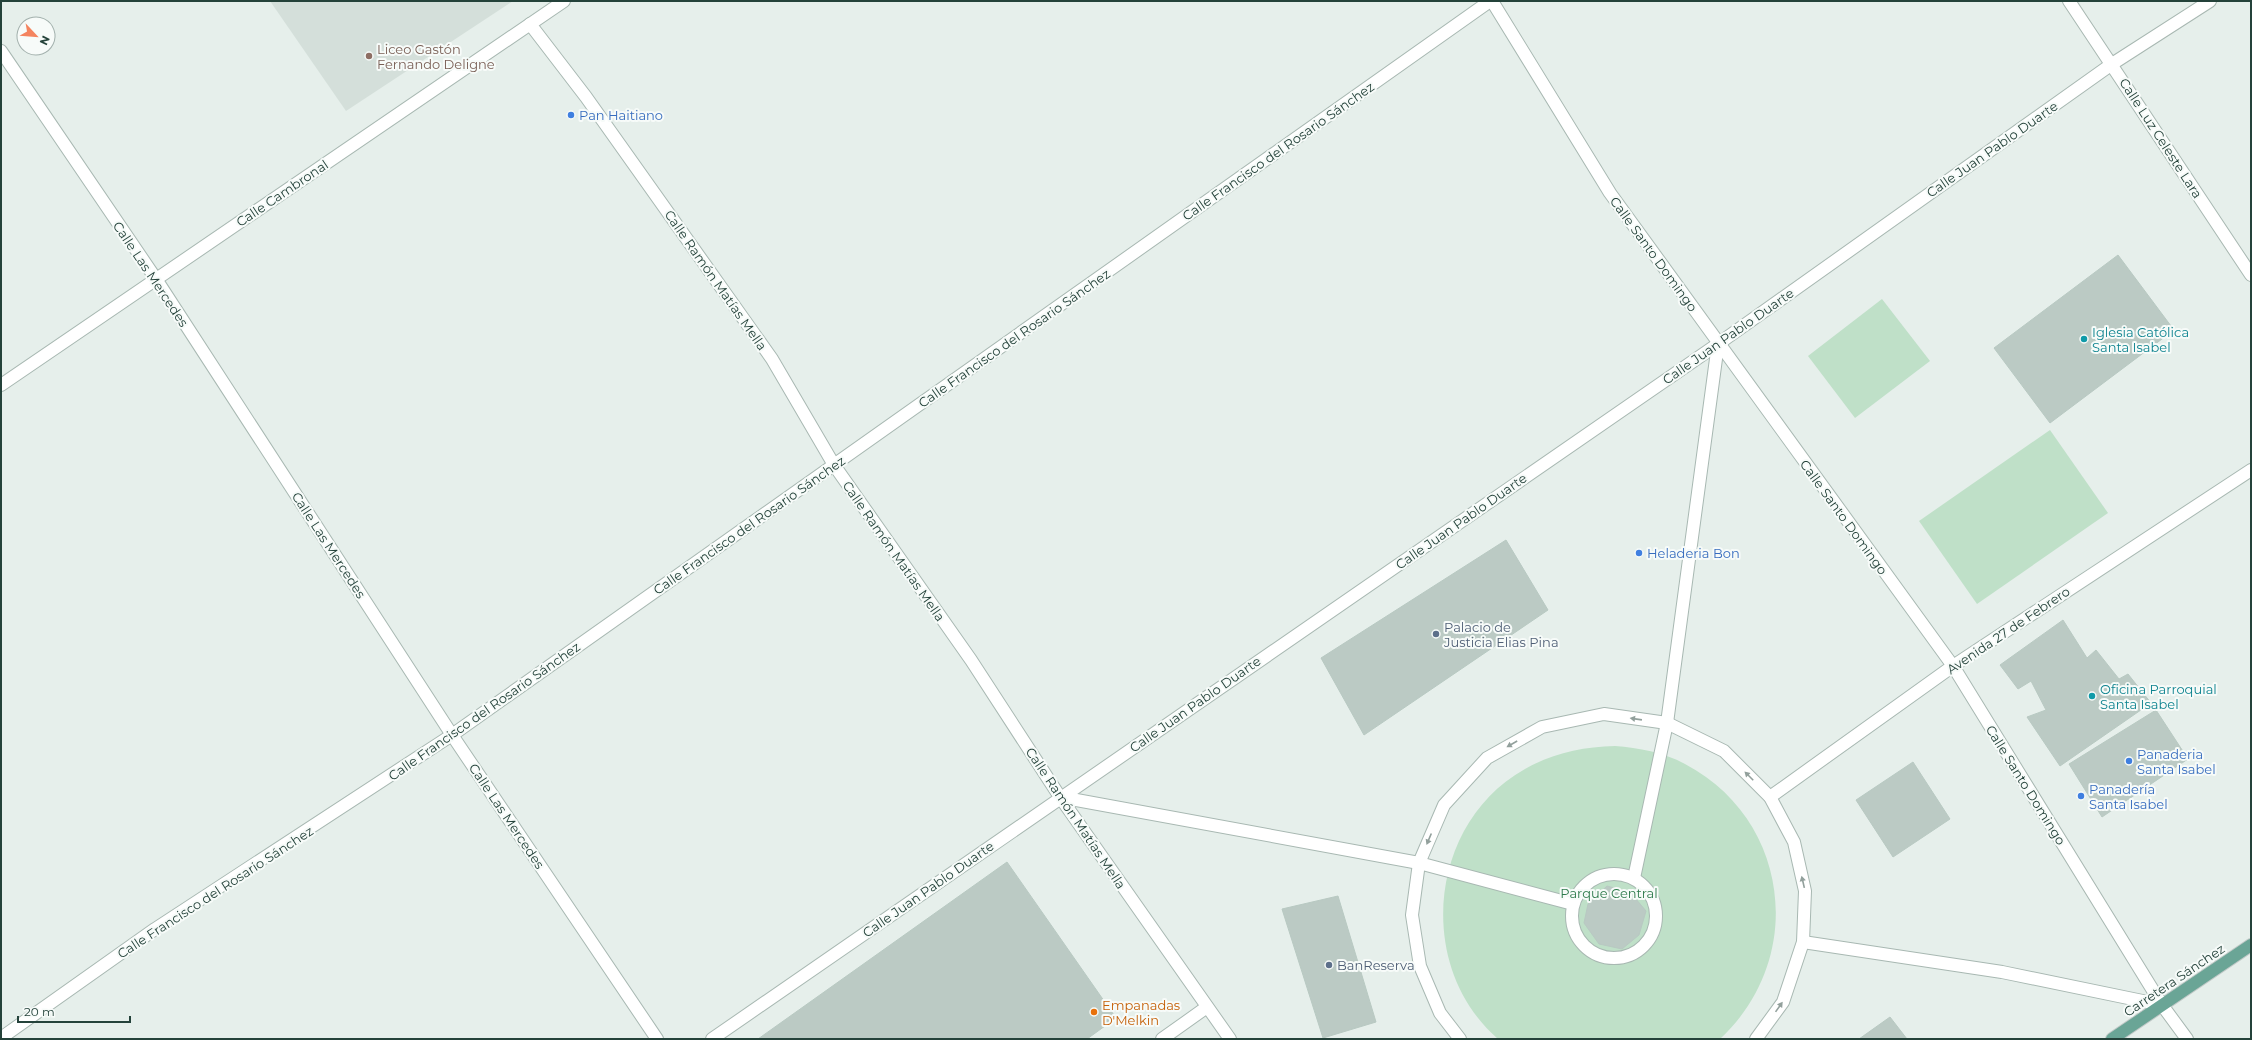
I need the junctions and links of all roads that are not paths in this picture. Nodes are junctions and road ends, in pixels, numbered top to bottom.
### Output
1 (564, 1) edge
2 (1491, 1) edge
3 (2069, 1) edge
4 (2210, 1) edge
5 (530, 24) junction
6 (1, 51) edge
7 (2112, 64) junction
8 (2251, 275) edge
9 (156, 279) junction
10 (1718, 344) junction
11 (1, 385) edge
12 (834, 465) junction
13 (2251, 470) edge
14 (1953, 666) junction
15 (1667, 723) junction
16 (452, 735) junction
17 (1060, 797) junction
18 (1770, 797) junction
19 (1419, 863) junction
20 (1634, 878) junction
21 (1573, 904) junction
22 (1804, 942) junction
23 (2251, 945) edge
24 (2162, 1005) junction
25 (1207, 1007) junction
26 (1, 1038) edge
27 (657, 1039) edge
28 (712, 1039) edge
29 (1162, 1039) edge
30 (1230, 1039) edge
31 (1460, 1039) edge
32 (1756, 1039) edge
33 (2112, 1039) edge
34 (2187, 1039) edge

1 - 5 street, Calle Cambronal
2 - 10 street, Calle Santo Domingo
2 - 12 street, Calle Francisco del Rosario Sánchez
3 - 7 street, Calle Luz Celeste Lara
4 - 7 street, Calle Juan Pablo Duarte
5 - 9 street, Calle Cambronal
5 - 12 street, Calle Ramón Matías Mella
6 - 9 street, Calle Las Mercedes
7 - 8 street, Calle Luz Celeste Lara
7 - 10 street, Calle Juan Pablo Duarte
9 - 11 street, Calle Cambronal
9 - 16 street, Calle Las Mercedes
10 - 14 street, Calle Santo Domingo
10 - 15 street
10 - 17 street, Calle Juan Pablo Duarte
12 - 16 street, Calle Francisco del Rosario Sánchez
12 - 17 street, Calle Ramón Matías Mella
13 - 14 street, Avenida 27 de Febrero
14 - 18 street, Avenida 27 de Febrero
14 - 24 street, Calle Santo Domingo
18 -> 15 street
15 -> 19 street
15 - 20 street
16 - 26 street, Calle Francisco del Rosario Sánchez
16 - 27 street, Calle Las Mercedes
17 - 19 street
17 - 25 street, Calle Ramón Matías Mella
17 - 28 street, Calle Juan Pablo Duarte
22 -> 18 street
19 - 21 street
19 - 31 street
20 - 21 street
20 - 21 street
22 - 24 street
32 -> 22 street
23 - 24 main road, Carretera Sánchez
24 - 33 main road, Carretera Sánchez
24 - 34 street, Calle Santo Domingo
25 - 29 street
25 - 30 street, Calle Ramón Matías Mella

